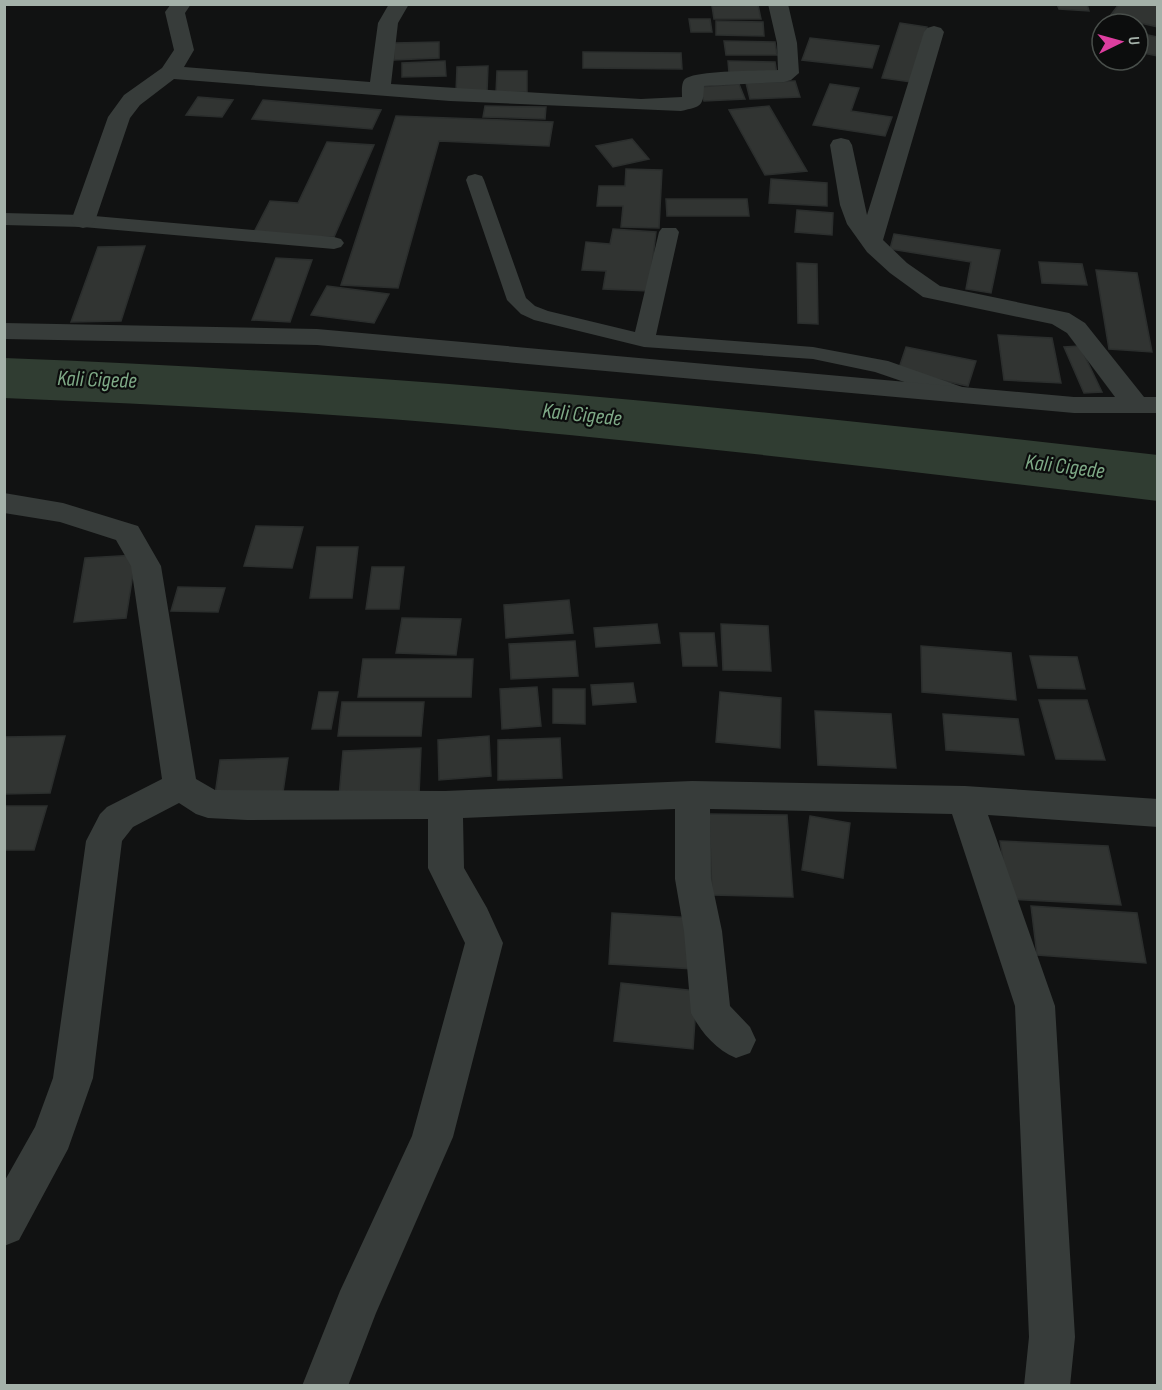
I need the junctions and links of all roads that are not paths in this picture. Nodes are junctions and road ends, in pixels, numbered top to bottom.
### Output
1 (182, 4) edge
2 (399, 4) edge
3 (778, 4) edge
4 (934, 32) dead end
5 (170, 72) junction
6 (380, 89) junction
7 (841, 145) dead end
8 (476, 180) dead end
9 (4, 219) edge
10 (83, 221) junction
11 (669, 232) dead end
12 (871, 240) junction
13 (334, 243) dead end
14 (4, 331) edge
15 (644, 341) junction
16 (957, 393) junction
17 (1147, 405) edge
18 (4, 503) edge
19 (180, 786) junction
20 (692, 795) junction
21 (965, 800) junction
22 (445, 805) junction
23 (1158, 813) edge
24 (736, 1040) dead end
25 (4, 1225) edge
26 (325, 1386) edge
27 (1047, 1386) edge

1 - 5 street
2 - 6 street
3 - 6 street
4 - 12 street
5 - 6 street
5 - 10 street
7 - 12 street
8 - 15 lane
9 - 10 lane
10 - 13 lane
11 - 15 lane
12 - 17 street
14 - 16 street
15 - 16 lane
16 - 17 street
18 - 19 street
19 - 22 street
19 - 25 street
20 - 21 street
20 - 22 street
20 - 24 street
21 - 23 street
21 - 27 street
22 - 26 street

